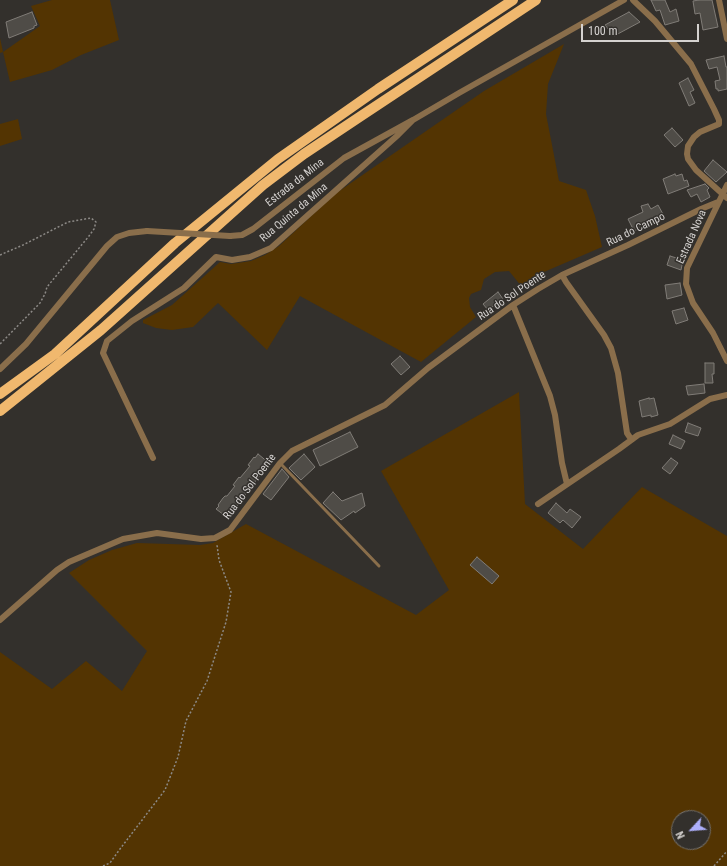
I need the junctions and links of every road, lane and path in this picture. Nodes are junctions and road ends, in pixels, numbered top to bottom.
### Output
1 (513, 0) edge
2 (536, 0) edge
3 (624, 0) edge
4 (633, 0) edge
5 (719, 0) edge
6 (727, 39) edge
7 (413, 120) junction
8 (727, 185) edge
9 (724, 196) edge
10 (718, 202) junction
11 (0, 255) edge
12 (562, 276) junction
13 (513, 305) junction
14 (0, 344) edge
15 (727, 361) edge
16 (0, 369) edge
17 (0, 394) edge
18 (727, 395) edge
19 (0, 411) edge
20 (631, 439) junction
21 (153, 458) dead end
22 (280, 463) junction
23 (567, 484) junction
24 (538, 504) dead end
25 (215, 538) junction
26 (379, 566) dead end
27 (0, 620) edge
28 (727, 851) edge
29 (103, 866) edge
30 (714, 866) edge

1 - 17 highway
2 - 19 highway
3 - 7 street, Estrada da Mina
4 - 9 street
5 - 6 street
7 - 16 street, Estrada da Mina, bridge
7 - 21 street, Rua Quinta da Mina
8 - 9 street, Estrada Nova
9 - 10 street, Estrada Nova
10 - 12 street, Rua do Campo
10 - 15 street, Estrada Nova
11 - 14 path
12 - 13 street, Rua do Sol Poente
12 - 20 street
13 - 22 street, Rua do Sol Poente
13 - 23 street
18 - 20 street
20 - 23 street
22 - 25 street, Rua do Sol Poente
22 - 26 lane
23 - 24 street
25 - 27 street
25 - 29 path
28 - 30 path

